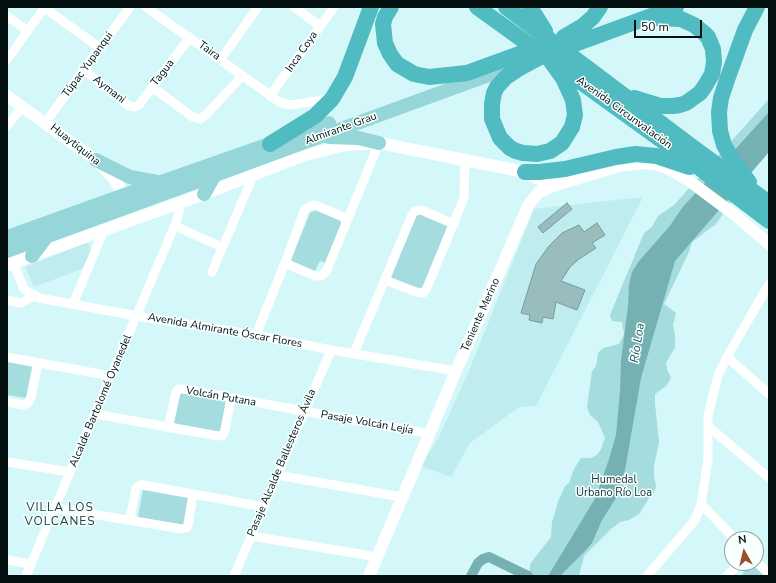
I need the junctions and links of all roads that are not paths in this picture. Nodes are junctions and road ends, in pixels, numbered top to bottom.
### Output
1 (43, 7) edge
2 (130, 7) edge
3 (146, 7) edge
4 (257, 7) edge
5 (294, 7) edge
6 (334, 7) edge
7 (371, 7) edge
8 (391, 7) edge
9 (506, 7) edge
10 (530, 7) edge
11 (600, 7) edge
12 (676, 7) edge
13 (757, 7) edge
14 (478, 8) edge
15 (646, 13) edge
16 (7, 16) edge
17 (320, 26) junction
18 (28, 31) junction
19 (551, 36) junction
20 (190, 37) junction
21 (100, 48) junction
22 (536, 51) junction
23 (7, 60) edge
24 (221, 60) junction
25 (84, 70) junction
26 (562, 72) junction
27 (467, 73) junction
28 (242, 76) junction
29 (152, 87) junction
30 (619, 92) junction
31 (7, 96) edge
32 (270, 96) junction
33 (332, 99) junction
34 (22, 107) junction
35 (135, 107) joint
36 (45, 123) junction
37 (7, 126) edge
38 (313, 140) junction
39 (379, 143) junction
40 (270, 144) junction
41 (96, 160) junction
42 (465, 160) junction
43 (686, 162) junction
44 (525, 172) junction
45 (254, 174) junction
46 (214, 176) junction
47 (159, 182) junction
48 (556, 185) junction
49 (204, 194) junction
50 (746, 199) junction
51 (127, 200) junction
52 (181, 202) junction
53 (769, 202) edge
54 (529, 204) junction
55 (348, 219) junction
56 (769, 221) edge
57 (454, 224) junction
58 (175, 226) junction
59 (104, 230) junction
60 (47, 236) junction
61 (7, 237) edge
62 (769, 244) edge
63 (222, 247) junction
64 (32, 256) junction
65 (9, 260) edge
66 (285, 263) junction
67 (212, 272) dead end
68 (385, 280) junction
69 (769, 284) edge
70 (34, 296) junction
71 (7, 300) edge
72 (73, 304) junction
73 (137, 316) junction
74 (256, 335) junction
75 (331, 350) junction
76 (354, 353) junction
77 (7, 357) edge
78 (727, 357) junction
79 (38, 363) junction
80 (456, 371) junction
81 (111, 376) junction
82 (769, 394) edge
83 (231, 398) junction
84 (7, 402) edge
85 (304, 412) junction
86 (95, 414) junction
87 (708, 426) junction
88 (168, 428) junction
89 (430, 434) junction
90 (7, 462) edge
91 (70, 472) junction
92 (277, 475) junction
93 (769, 478) edge
94 (194, 494) junction
95 (402, 497) junction
96 (701, 504) junction
97 (264, 507) junction
98 (55, 508) junction
99 (130, 520) junction
100 (727, 531) edge
101 (251, 536) junction
102 (377, 558) junction
103 (7, 560) edge
104 (31, 564) junction
105 (26, 576) edge
106 (234, 576) edge
107 (369, 576) edge
108 (647, 576) edge

1 - 18 street
1 - 21 street
2 - 21 street, Túpac Yupanqui
3 - 20 street, Taira
4 - 24 street
5 - 17 street
6 - 17 street, Inca Coya
7 - 33 highway
8 - 27 highway
9 - 19 highway, Avenida Circunvalación
10 - 19 highway
11 - 19 highway
12 - 15 highway, Almirante Grau
13 - 50 highway
14 - 22 highway
15 - 19 highway, Almirante Grau
15 - 22 highway, Almirante Grau
15 - 30 highway
16 - 18 street
17 - 32 street, Inca Coya
18 - 23 street
19 - 22 highway, Almirante Grau
19 - 30 highway, Avenida Circunvalación
20 - 24 street, Taira
20 - 29 street, Tagua
21 - 25 street, Túpac Yupanqui
22 - 26 highway
22 - 26 highway
22 - 27 highway, Almirante Grau
22 - 38 main road, Almirante Grau
24 - 28 street, Taira
25 - 35 street, Aymani
25 - 36 street, Túpac Yupanqui
26 - 43 highway, Avenida Circunvalación
27 - 40 main road, Almirante Grau
28 - 29 street
28 - 32 street, Taira
29 - 35 street, Tagua
30 - 43 highway, Avenida Circunvalación
31 - 34 street, Huaytiquina
32 - 33 street, Taira
33 - 40 highway
34 - 36 street, Huaytiquina
34 - 37 street
36 - 41 street, Huaytiquina
38 - 39 main road
38 - 46 main road, Almirante Grau
39 - 42 street, Almirante Grau
39 - 45 street, Almirante Grau
39 - 55 street
40 - 47 main road, Almirante Grau
41 - 47 main road
41 - 51 street, Huaytiquina
42 - 44 street, Almirante Grau
42 - 57 street
43 - 44 highway
43 - 48 street, Teniente Merino
43 - 50 highway, Avenida Circunvalación
43 - 50 street, Teniente Merino
43 - 50 highway, Avenida Circunvalación
44 - 48 street, Almirante Grau
44 - 54 street
45 - 49 street, Almirante Grau
45 - 63 street
46 - 49 main road
46 - 51 main road, Almirante Grau
47 - 51 main road, Almirante Grau
48 - 54 street, Teniente Merino
49 - 52 street, Almirante Grau
50 - 53 highway, Avenida Circunvalación
50 - 56 highway, Avenida Circunvalación
50 - 62 street, Teniente Merino
51 - 60 main road, Almirante Grau
51 - 61 main road, Almirante Grau
52 - 58 street, Alcalde Bartolomé Oyanedel
52 - 59 street, Almirante Grau
54 - 80 street, Teniente Merino
55 - 66 street
55 - 66 street
57 - 68 street
57 - 68 street
58 - 63 street
58 - 73 street, Alcalde Bartolomé Oyanedel
59 - 64 street, Almirante Grau
59 - 72 street
60 - 64 main road
60 - 65 main road, Almirante Grau
63 - 67 street
64 - 65 street, Almirante Grau
65 - 70 street, Avenida Almirante Óscar Flores
66 - 74 street
68 - 76 street
69 - 78 street
70 - 71 street
70 - 72 street, Avenida Almirante Óscar Flores
72 - 73 street, Avenida Almirante Óscar Flores
73 - 74 street, Avenida Almirante Óscar Flores
73 - 81 street, Alcalde Bartolomé Oyanedel
74 - 75 street, Avenida Almirante Óscar Flores
75 - 76 street, Avenida Almirante Óscar Flores
75 - 85 street, Pasaje Alcalde Ballesteros Ávila
76 - 80 street, Avenida Almirante Óscar Flores
77 - 79 street
78 - 82 street
78 - 87 street
79 - 81 street
79 - 84 street
80 - 89 street, Teniente Merino
81 - 86 street, Alcalde Bartolomé Oyanedel
83 - 85 street, Volcán Putana
83 - 88 street, Volcán Putana
83 - 88 street
85 - 89 street, Pasaje Volcán Lejía
85 - 92 street, Pasaje Alcalde Ballesteros Ávila
86 - 88 street
86 - 91 street, Alcalde Bartolomé Oyanedel
87 - 93 street
87 - 96 street
89 - 95 street, Teniente Merino
90 - 91 street
91 - 98 street, Alcalde Bartolomé Oyanedel
92 - 95 street
92 - 97 street, Pasaje Alcalde Ballesteros Ávila
94 - 97 street
94 - 99 street
94 - 99 street
95 - 102 street, Teniente Merino
96 - 100 street
96 - 108 street
97 - 101 street, Pasaje Alcalde Ballesteros Ávila
98 - 99 street
98 - 104 street, Alcalde Bartolomé Oyanedel
101 - 102 street
101 - 106 street, Pasaje Alcalde Ballesteros Ávila
102 - 107 street, Teniente Merino
103 - 104 street
104 - 105 street, Alcalde Bartolomé Oyanedel

